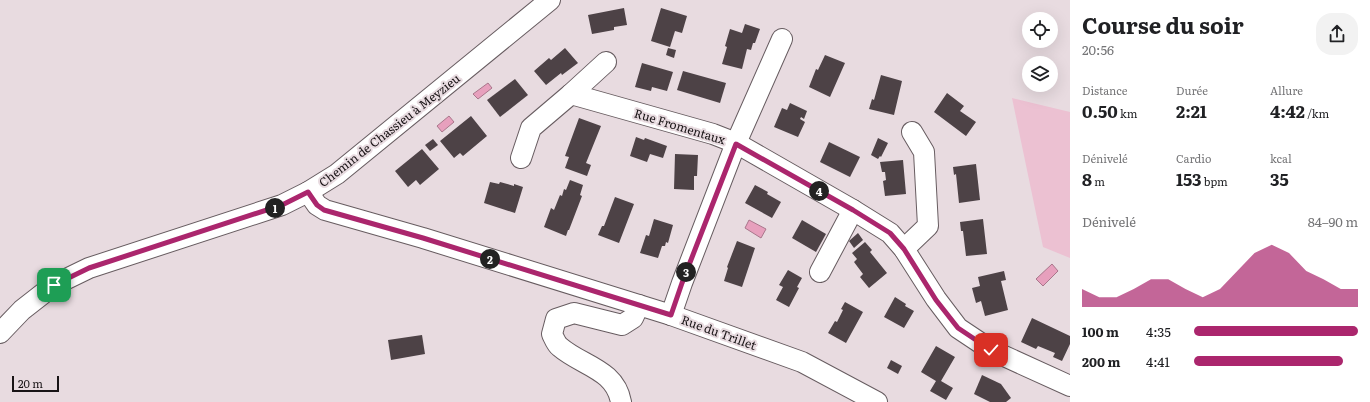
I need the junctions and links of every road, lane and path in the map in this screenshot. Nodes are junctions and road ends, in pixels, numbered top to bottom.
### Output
1 (550, 0) edge
2 (782, 39) dead end
3 (606, 62) dead end
4 (571, 94) junction
5 (912, 132) dead end
6 (736, 144) junction
7 (521, 158) dead end
8 (308, 192) junction
9 (853, 210) junction
10 (904, 249) junction
11 (820, 272) dead end
12 (639, 305) junction
13 (671, 315) junction
14 (0, 333) edge
15 (1070, 386) edge
16 (621, 402) edge
17 (877, 402) edge

1 - 8 street, Chemin de Chassieu à Meyzieu
2 - 6 street
3 - 4 street
4 - 6 street, Rue Fromentaux
4 - 7 street
5 - 10 street
6 - 9 street, Rue Fromentaux
6 - 13 street
8 - 12 street, Rue du Trillet
8 - 14 street, Chemin de Chassieu à Meyzieu
9 - 10 street, Rue Fromentaux
9 - 11 street
10 - 15 street, Rue Fromentaux
12 - 13 street, Rue du Trillet
12 - 16 street
13 - 17 street, Rue du Trillet

